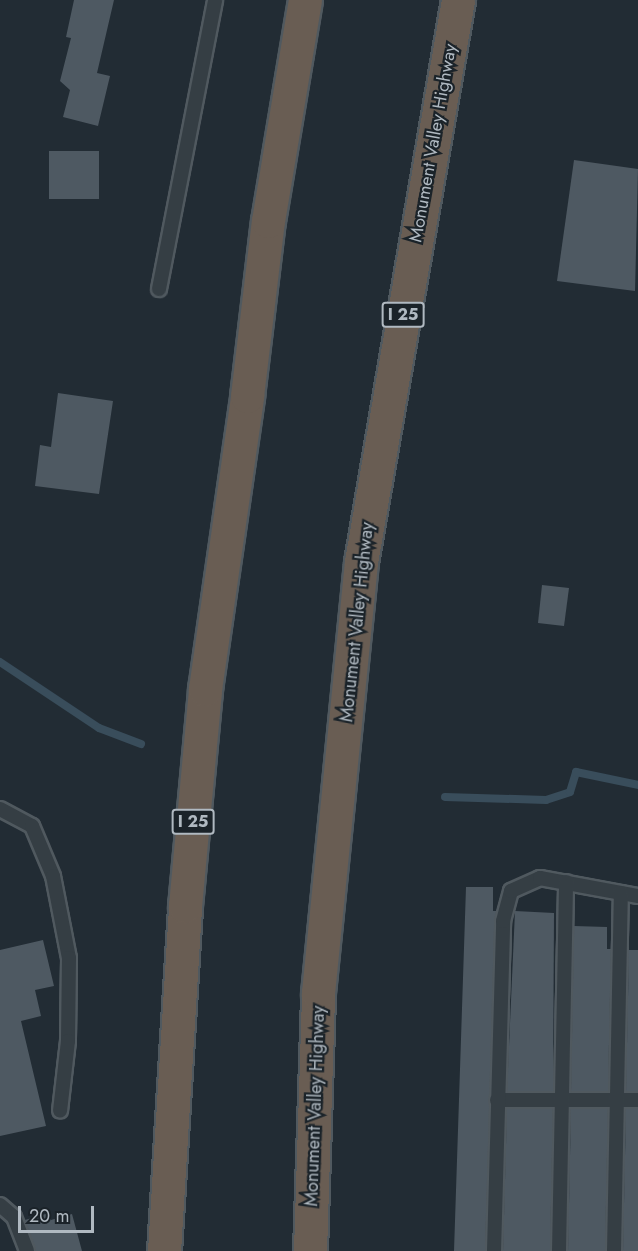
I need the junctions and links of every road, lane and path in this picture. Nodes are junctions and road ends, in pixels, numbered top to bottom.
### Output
1 (215, 0) edge
2 (305, 0) edge
3 (458, 0) edge
4 (159, 289) dead end
5 (0, 809) edge
6 (566, 882) junction
7 (621, 893) junction
8 (638, 896) edge
9 (562, 1099) junction
10 (616, 1099) junction
11 (497, 1100) junction
12 (638, 1100) edge
13 (60, 1111) dead end
14 (0, 1205) edge
15 (27, 1251) edge
16 (164, 1251) edge
17 (310, 1251) edge
18 (494, 1251) edge
19 (559, 1251) edge
20 (614, 1251) edge

1 - 4 lane
2 - 16 highway, I 25
3 - 17 highway, Monument Valley Highway / I 25
5 - 13 lane
6 - 7 lane
6 - 9 lane
6 - 11 lane
7 - 8 lane
7 - 10 lane
9 - 10 lane
9 - 11 lane
9 - 19 lane
10 - 12 lane
10 - 20 lane
11 - 18 lane
14 - 15 lane

